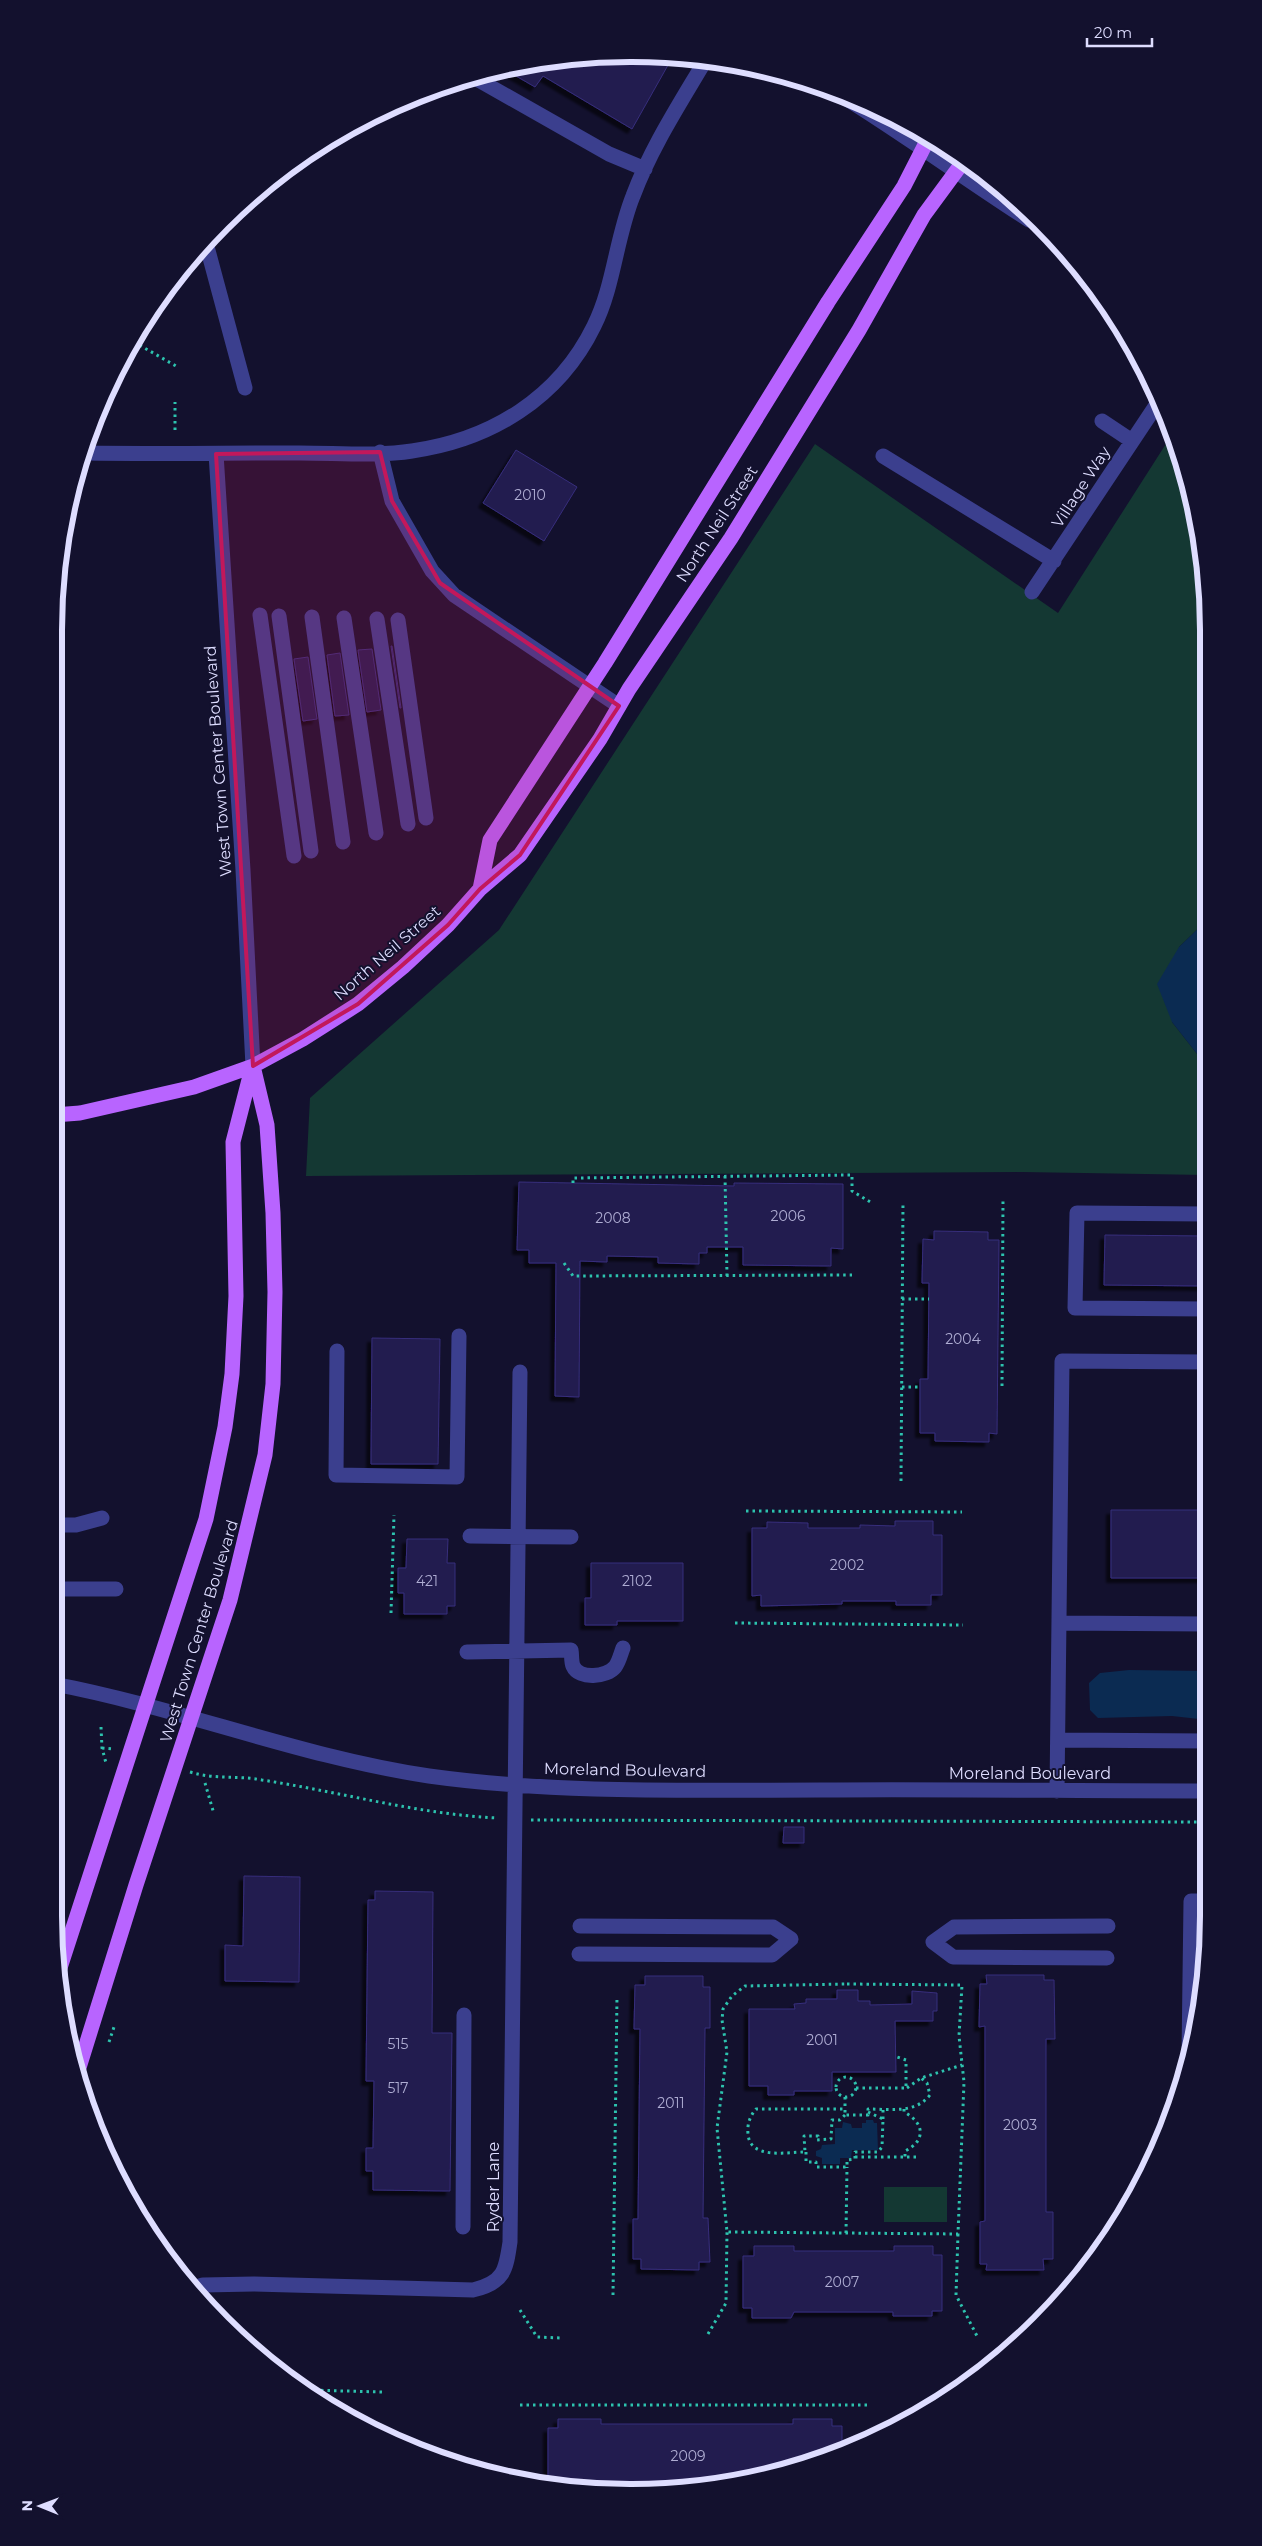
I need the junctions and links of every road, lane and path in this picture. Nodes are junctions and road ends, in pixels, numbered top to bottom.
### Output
1 (702, 67) edge
2 (483, 82) edge
3 (925, 144) edge
4 (936, 152) edge
5 (959, 167) edge
6 (645, 169) junction
7 (986, 187) edge
8 (208, 251) edge
9 (140, 345) edge
10 (176, 366) dead end
11 (245, 388) dead end
12 (175, 402) dead end
13 (1154, 408) edge
14 (1102, 420) dead end
15 (175, 430) dead end
16 (1132, 441) junction
17 (380, 452) junction
18 (91, 453) edge
19 (216, 454) junction
20 (883, 456) dead end
21 (1054, 561) junction
22 (1032, 592) dead end
23 (260, 615) dead end
24 (279, 616) dead end
25 (312, 617) dead end
26 (344, 618) dead end
27 (377, 619) dead end
28 (398, 620) dead end
29 (589, 688) junction
30 (619, 706) junction
31 (426, 818) dead end
32 (408, 824) dead end
33 (376, 833) dead end
34 (344, 842) dead end
35 (311, 851) dead end
36 (294, 856) dead end
37 (480, 889) junction
38 (253, 1066) junction
39 (62, 1114) edge
40 (725, 1176) junction
41 (572, 1183) dead end
42 (1003, 1198) dead end
43 (902, 1202) dead end
44 (872, 1203) dead end
45 (1200, 1214) edge
46 (564, 1264) dead end
47 (852, 1275) dead end
48 (727, 1276) junction
49 (902, 1299) junction
50 (929, 1299) dead end
51 (1200, 1309) edge
52 (459, 1336) dead end
53 (338, 1351) dead end
54 (1200, 1362) edge
55 (520, 1372) dead end
56 (1002, 1386) dead end
57 (902, 1387) junction
58 (920, 1387) dead end
59 (901, 1481) dead end
60 (746, 1511) dead end
61 (962, 1512) dead end
62 (394, 1514) dead end
63 (102, 1518) dead end
64 (62, 1525) edge
65 (470, 1536) dead end
66 (518, 1537) junction
67 (571, 1537) dead end
68 (62, 1589) edge
69 (116, 1589) dead end
70 (391, 1613) dead end
71 (736, 1622) dead end
72 (1059, 1623) junction
73 (963, 1624) dead end
74 (1200, 1624) edge
75 (623, 1648) dead end
76 (467, 1652) dead end
77 (516, 1652) junction
78 (62, 1686) edge
79 (145, 1703) junction
80 (192, 1719) junction
81 (1058, 1740) junction
82 (1200, 1741) edge
83 (195, 1774) dead end
84 (205, 1783) dead end
85 (515, 1785) junction
86 (1057, 1791) junction
87 (1200, 1791) edge
88 (214, 1814) dead end
89 (492, 1818) dead end
90 (536, 1820) dead end
91 (1200, 1822) edge
92 (1200, 1901) edge
93 (580, 1926) dead end
94 (1108, 1926) dead end
95 (579, 1954) dead end
96 (64, 1955) edge
97 (1107, 1958) dead end
98 (617, 1996) dead end
99 (464, 2015) dead end
100 (1189, 2023) edge
101 (115, 2024) dead end
102 (109, 2042) dead end
103 (897, 2057) dead end
104 (81, 2060) edge
105 (962, 2065) junction
106 (921, 2078) junction
107 (856, 2088) junction
108 (906, 2088) junction
109 (845, 2097) junction
110 (845, 2109) junction
111 (883, 2109) junction
112 (904, 2109) junction
113 (868, 2112) junction
114 (845, 2115) junction
115 (883, 2118) junction
116 (806, 2152) dead end
117 (855, 2157) junction
118 (905, 2157) junction
119 (920, 2157) dead end
120 (847, 2166) junction
121 (463, 2227) dead end
122 (727, 2232) junction
123 (846, 2233) junction
124 (958, 2234) junction
125 (201, 2286) edge
126 (613, 2295) dead end
127 (520, 2310) dead end
128 (708, 2334) dead end
129 (562, 2338) dead end
130 (978, 2338) dead end
131 (319, 2390) edge
132 (382, 2392) dead end
133 (520, 2405) dead end
134 (869, 2405) dead end

1 - 6 street
2 - 6 street
3 - 29 main road, North Neil Street
4 - 5 street
5 - 7 street
5 - 30 main road, North Neil Street
6 - 17 street
8 - 11 street
9 - 10 path
12 - 15 path
13 - 16 street, Village Way
14 - 16 street
16 - 21 street, Village Way
17 - 19 street
17 - 29 street
18 - 19 street
19 - 38 street, West Town Center Boulevard
20 - 21 street
21 - 22 street, Village Way
23 - 36 street
24 - 35 street
25 - 34 street
26 - 33 street
27 - 32 street
28 - 31 street
29 - 30 street
29 - 37 main road, North Neil Street
30 - 37 main road, North Neil Street
37 - 38 main road, North Neil Street
38 - 39 main road, North Neil Street
38 - 79 main road, West Town Center Boulevard
38 - 80 main road, West Town Center Boulevard
40 - 41 path
40 - 44 path
40 - 48 path
42 - 56 path
43 - 49 path
45 - 51 street
46 - 48 path
47 - 48 path
49 - 50 path
49 - 57 path
52 - 53 street
54 - 72 street
55 - 66 street, Ryder Lane
57 - 58 path
57 - 59 path
60 - 61 path
62 - 70 path
63 - 64 street
65 - 66 street
66 - 67 street
66 - 77 street, Ryder Lane
68 - 69 street
71 - 73 path
72 - 74 street
72 - 81 street
75 - 77 street
76 - 77 street
77 - 85 street, Ryder Lane
78 - 79 street, Moreland Boulevard
79 - 80 street, Moreland Boulevard
79 - 96 main road, West Town Center Boulevard
80 - 85 street, Moreland Boulevard
80 - 104 main road, West Town Center Boulevard
81 - 82 street
81 - 86 street
83 - 89 path
84 - 88 path
85 - 86 street, Moreland Boulevard
85 - 125 street, Ryder Lane
86 - 87 street, Moreland Boulevard
90 - 91 path
92 - 100 street
93 - 95 street
94 - 97 street
98 - 126 path
99 - 121 street
101 - 102 path
103 - 108 path
105 - 106 path
105 - 122 path
105 - 124 path
106 - 108 path
106 - 112 path
107 - 108 path
107 - 109 path
107 - 109 path
109 - 110 path
110 - 114 path
110 - 114 path
111 - 112 path
111 - 113 path
111 - 115 path
112 - 118 path
113 - 114 path
113 - 115 path
115 - 117 path
116 - 120 path
117 - 118 path
117 - 120 path
118 - 119 path
120 - 123 path
122 - 123 path
122 - 128 path
123 - 124 path
124 - 130 path
127 - 129 path
131 - 132 path
133 - 134 path

